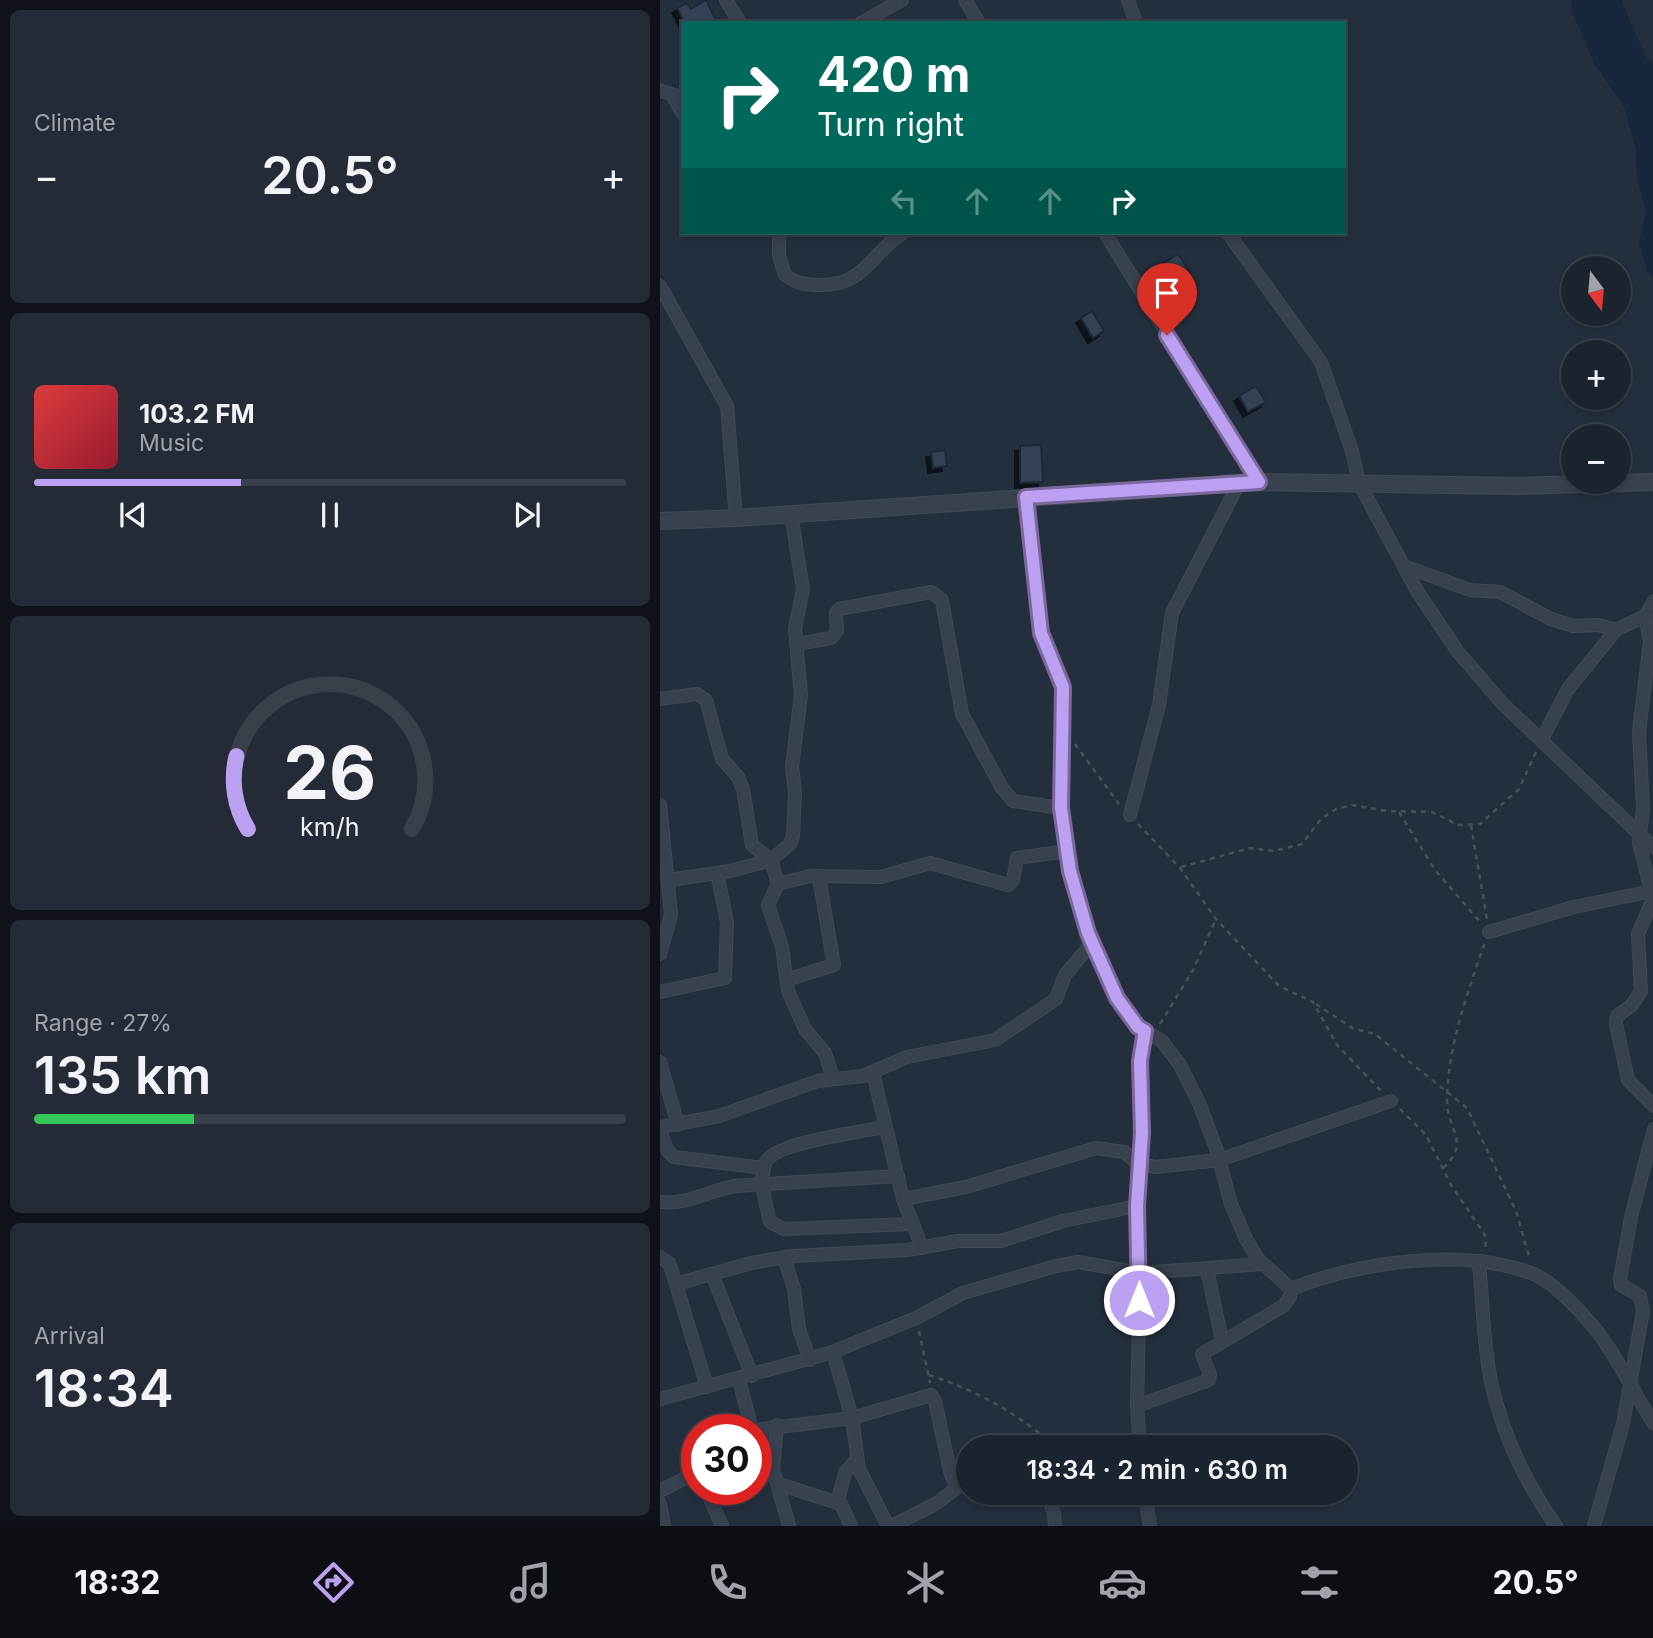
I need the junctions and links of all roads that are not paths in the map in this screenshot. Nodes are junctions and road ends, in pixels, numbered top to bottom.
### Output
1 (726, 0) edge
2 (902, 0) edge
3 (965, 0) edge
4 (1128, 0) edge
5 (739, 21) edge
6 (865, 21) edge
7 (978, 21) edge
8 (1135, 21) edge
9 (660, 90) edge
10 (678, 97) edge
11 (779, 235) edge
12 (900, 235) edge
13 (1106, 235) edge
14 (1229, 235) edge
15 (660, 286) edge
16 (1259, 482) junction
17 (1653, 482) edge
18 (1239, 483) junction
19 (1359, 483) junction
20 (1026, 497) junction
21 (791, 514) junction
22 (736, 518) junction
23 (660, 520) edge
24 (1404, 566) junction
25 (1653, 601) edge
26 (1645, 616) junction
27 (1616, 630) junction
28 (797, 644) junction
29 (660, 699) edge
30 (1542, 739) junction
31 (660, 805) edge
32 (1061, 808) junction
33 (1130, 816) road end
34 (1641, 836) junction
35 (1653, 848) edge
36 (1067, 851) junction
37 (771, 860) junction
38 (717, 873) junction
39 (819, 877) junction
40 (669, 880) junction
41 (778, 884) junction
42 (1652, 891) edge
43 (1489, 932) road end
44 (1092, 943) junction
45 (660, 954) edge
46 (786, 979) junction
47 (660, 992) edge
48 (1149, 1033) junction
49 (661, 1069) edge
50 (873, 1073) junction
51 (833, 1078) junction
52 (1391, 1101) road end
53 (1653, 1106) edge
54 (678, 1125) junction
55 (885, 1127) junction
56 (660, 1129) edge
57 (1653, 1129) edge
58 (1219, 1160) junction
59 (1139, 1164) junction
60 (764, 1168) junction
61 (898, 1176) junction
62 (763, 1185) junction
63 (903, 1199) junction
64 (660, 1202) edge
65 (1137, 1206) junction
66 (913, 1224) junction
67 (922, 1248) junction
68 (660, 1257) edge
69 (784, 1258) junction
70 (1263, 1264) junction
71 (1479, 1264) junction
72 (1207, 1269) junction
73 (1140, 1273) junction
74 (712, 1274) junction
75 (676, 1284) junction
76 (1291, 1289) junction
77 (1222, 1341) junction
78 (833, 1352) junction
79 (810, 1360) junction
80 (746, 1378) junction
81 (707, 1387) junction
82 (1631, 1389) junction
83 (660, 1399) edge
84 (1137, 1406) junction
85 (752, 1414) edge
86 (852, 1418) junction
87 (1653, 1424) edge
88 (777, 1425) junction
89 (772, 1426) edge
90 (1139, 1435) edge
91 (857, 1459) junction
92 (772, 1479) edge
93 (776, 1479) junction
94 (680, 1483) edge
95 (956, 1487) joint
96 (660, 1491) edge
97 (837, 1503) junction
98 (660, 1504) edge
99 (713, 1505) edge
100 (1051, 1505) edge
101 (1147, 1505) edge
102 (664, 1526) edge
103 (722, 1526) edge
104 (789, 1526) edge
105 (851, 1526) edge
106 (890, 1526) edge
107 (1055, 1526) edge
108 (1150, 1526) edge
109 (1556, 1526) edge
110 (1594, 1526) edge

1 - 5 street
2 - 6 street
3 - 7 street
4 - 8 street
9 - 10 street
11 - 12 street
13 - 16 street
14 - 19 street
15 - 22 street
16 - 18 street
16 - 19 street
17 - 19 street
18 - 20 street
18 - 33 street
19 - 24 street
20 - 21 street
20 - 32 street
21 - 22 street
21 - 28 street
22 - 23 street
24 - 27 street
24 - 30 street
25 - 26 street
26 - 27 street
26 - 34 street
27 - 30 street
28 - 32 street
28 - 37 street
29 - 37 street
30 - 34 street
31 - 40 street
32 - 36 street
34 - 35 street
34 - 42 street
36 - 39 street
36 - 44 street
37 - 38 street
37 - 41 street
38 - 40 street
38 - 47 street
39 - 41 street
39 - 46 street
40 - 45 street
41 - 46 street
42 - 43 street
42 - 53 street
44 - 48 street
44 - 50 street
46 - 51 street
48 - 58 street
48 - 59 street
49 - 54 street
50 - 51 street
50 - 55 street
51 - 54 street
52 - 58 street
54 - 56 street
55 - 60 street
55 - 61 street
56 - 60 street
57 - 82 street
58 - 59 street
58 - 70 street
59 - 63 street
59 - 65 street
60 - 62 street
61 - 62 street
61 - 63 street
62 - 64 street
62 - 66 street
63 - 66 street
65 - 67 street
65 - 73 street
66 - 67 street
67 - 69 street
68 - 75 street
69 - 74 street
69 - 79 street
70 - 72 street
70 - 76 street
71 - 76 street
71 - 82 street
71 - 109 street
72 - 73 street
72 - 77 street
73 - 78 street
73 - 84 street
74 - 75 street
74 - 80 street
75 - 81 street
76 - 77 street
77 - 84 street
78 - 79 street
78 - 86 street
79 - 80 street
80 - 81 street
80 - 85 street
81 - 83 street
82 - 87 street
82 - 110 street
84 - 90 street
86 - 88 street
86 - 91 street
86 - 95 street
88 - 89 street
88 - 93 street
91 - 97 street
91 - 106 street
92 - 93 street
93 - 97 street
93 - 104 street
94 - 96 street
95 - 106 street
97 - 105 street
98 - 102 street
99 - 103 street
100 - 107 street
101 - 108 street

